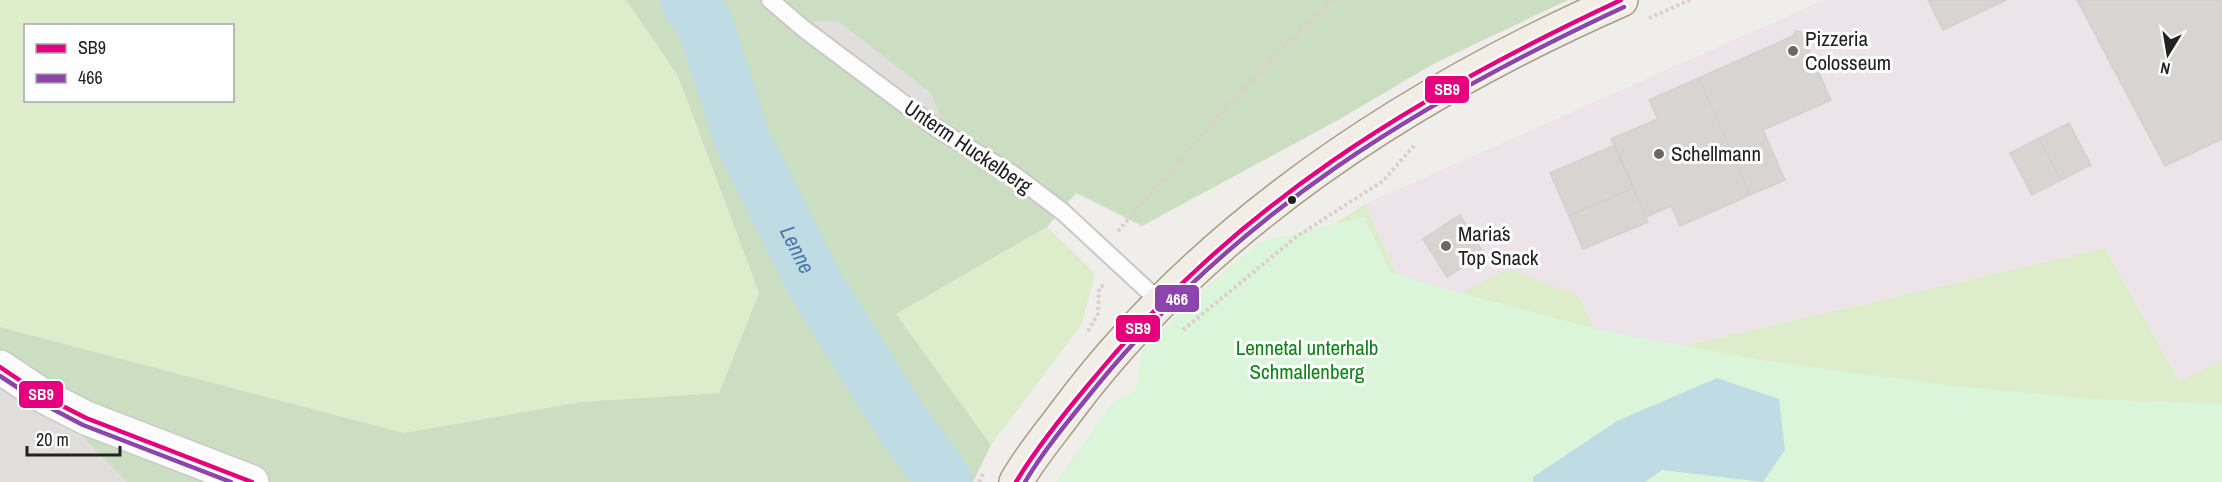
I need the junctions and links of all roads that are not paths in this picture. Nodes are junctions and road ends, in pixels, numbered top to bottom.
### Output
1 (770, 0) edge
2 (1632, 10) edge
3 (1160, 302) junction
4 (0, 367) edge
5 (252, 482) edge
6 (1016, 482) edge

1 - 3 lane, Unterm Huckelberg
2 - 3 main road
3 - 6 main road
4 - 5 street

